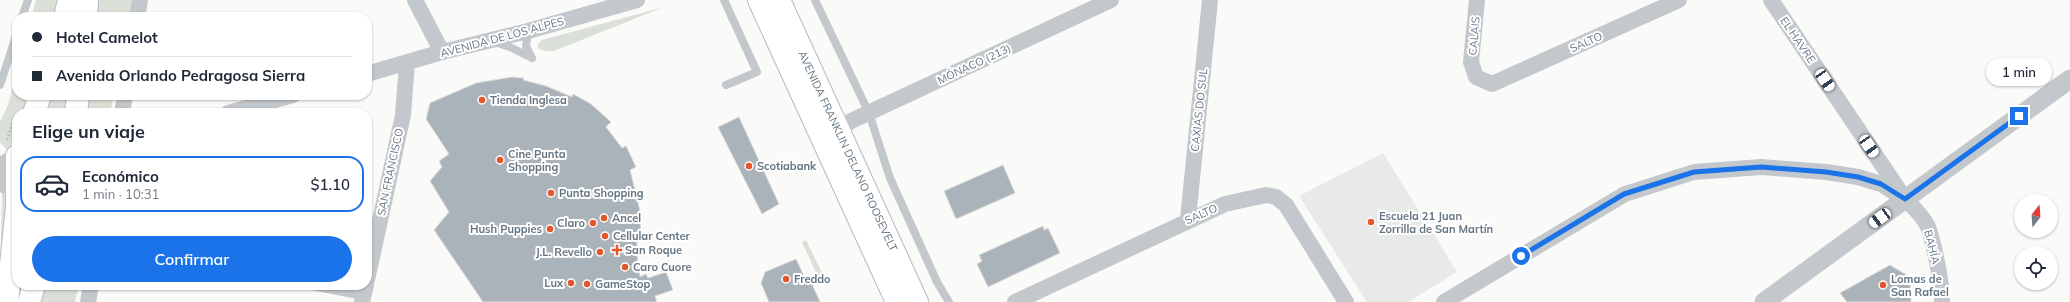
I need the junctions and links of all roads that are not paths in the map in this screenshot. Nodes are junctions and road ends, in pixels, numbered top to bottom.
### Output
1 (28, 0) edge
2 (69, 0) edge
3 (87, 0) edge
4 (140, 0) edge
5 (415, 0) edge
6 (637, 0) edge
7 (724, 0) edge
8 (759, 0) edge
9 (779, 0) edge
10 (815, 0) edge
11 (1111, 0) edge
12 (1210, 0) edge
13 (1477, 0) edge
14 (1679, 0) edge
15 (1771, 0) edge
16 (24, 12) edge
17 (66, 12) edge
18 (86, 12) edge
19 (138, 12) edge
20 (528, 30) junction
21 (488, 41) junction
22 (12, 48) edge
23 (442, 52) junction
24 (407, 63) junction
25 (372, 73) edge
26 (2070, 80) edge
27 (1492, 84) joint
28 (0, 85) edge
29 (726, 85) dead end
30 (36, 100) edge
31 (275, 100) edge
32 (29, 108) edge
33 (246, 108) edge
34 (870, 113) junction
35 (838, 130) junction
36 (12, 153) edge
37 (0, 167) edge
38 (0, 182) edge
39 (12, 187) edge
40 (1905, 199) junction
41 (1188, 220) junction
42 (372, 229) edge
43 (12, 254) edge
44 (33, 290) edge
45 (90, 290) edge
46 (339, 290) edge
47 (364, 294) edge
48 (7, 302) edge
49 (29, 302) edge
50 (88, 302) edge
51 (897, 302) edge
52 (917, 302) edge
53 (949, 302) edge
54 (1015, 302) edge
55 (1346, 302) edge
56 (1444, 302) edge
57 (1764, 302) edge
58 (1942, 302) edge

1 - 16 lane
2 - 17 main road
3 - 18 main road
4 - 19 street
5 - 23 street
6 - 20 street, AVENIDA DE LOS ALPES
7 - 29 lane
8 - 51 main road, AVENIDA FRANKLIN DELANO ROOSEVELT
9 - 35 main road, AVENIDA FRANKLIN DELANO ROOSEVELT
10 - 34 lane
11 - 34 street, MÓNACO (213)
12 - 41 street, CAXIAS DO SUL
13 - 27 street, CALAIS
14 - 27 street, SALTO
15 - 40 street, EL HAVRE
20 - 21 street, AVENIDA DE LOS ALPES
20 - 21 lane
21 - 23 street, AVENIDA DE LOS ALPES
22 - 28 lane
23 - 24 street, AVENIDA DE LOS ALPES
24 - 25 street, AVENIDA DE LOS ALPES
24 - 42 street, SAN FRANCISCO
26 - 40 street
30 - 32 main road
31 - 33 street
34 - 35 street, MÓNACO (213)
34 - 53 lane
35 - 52 main road, AVENIDA FRANKLIN DELANO ROOSEVELT
36 - 37 street
38 - 39 street
40 - 56 street
40 - 57 street
40 - 58 street, BAHÍA
41 - 54 street, SALTO
41 - 55 street, SALTO
43 - 48 main road
44 - 49 main road
45 - 50 street
46 - 47 lane

